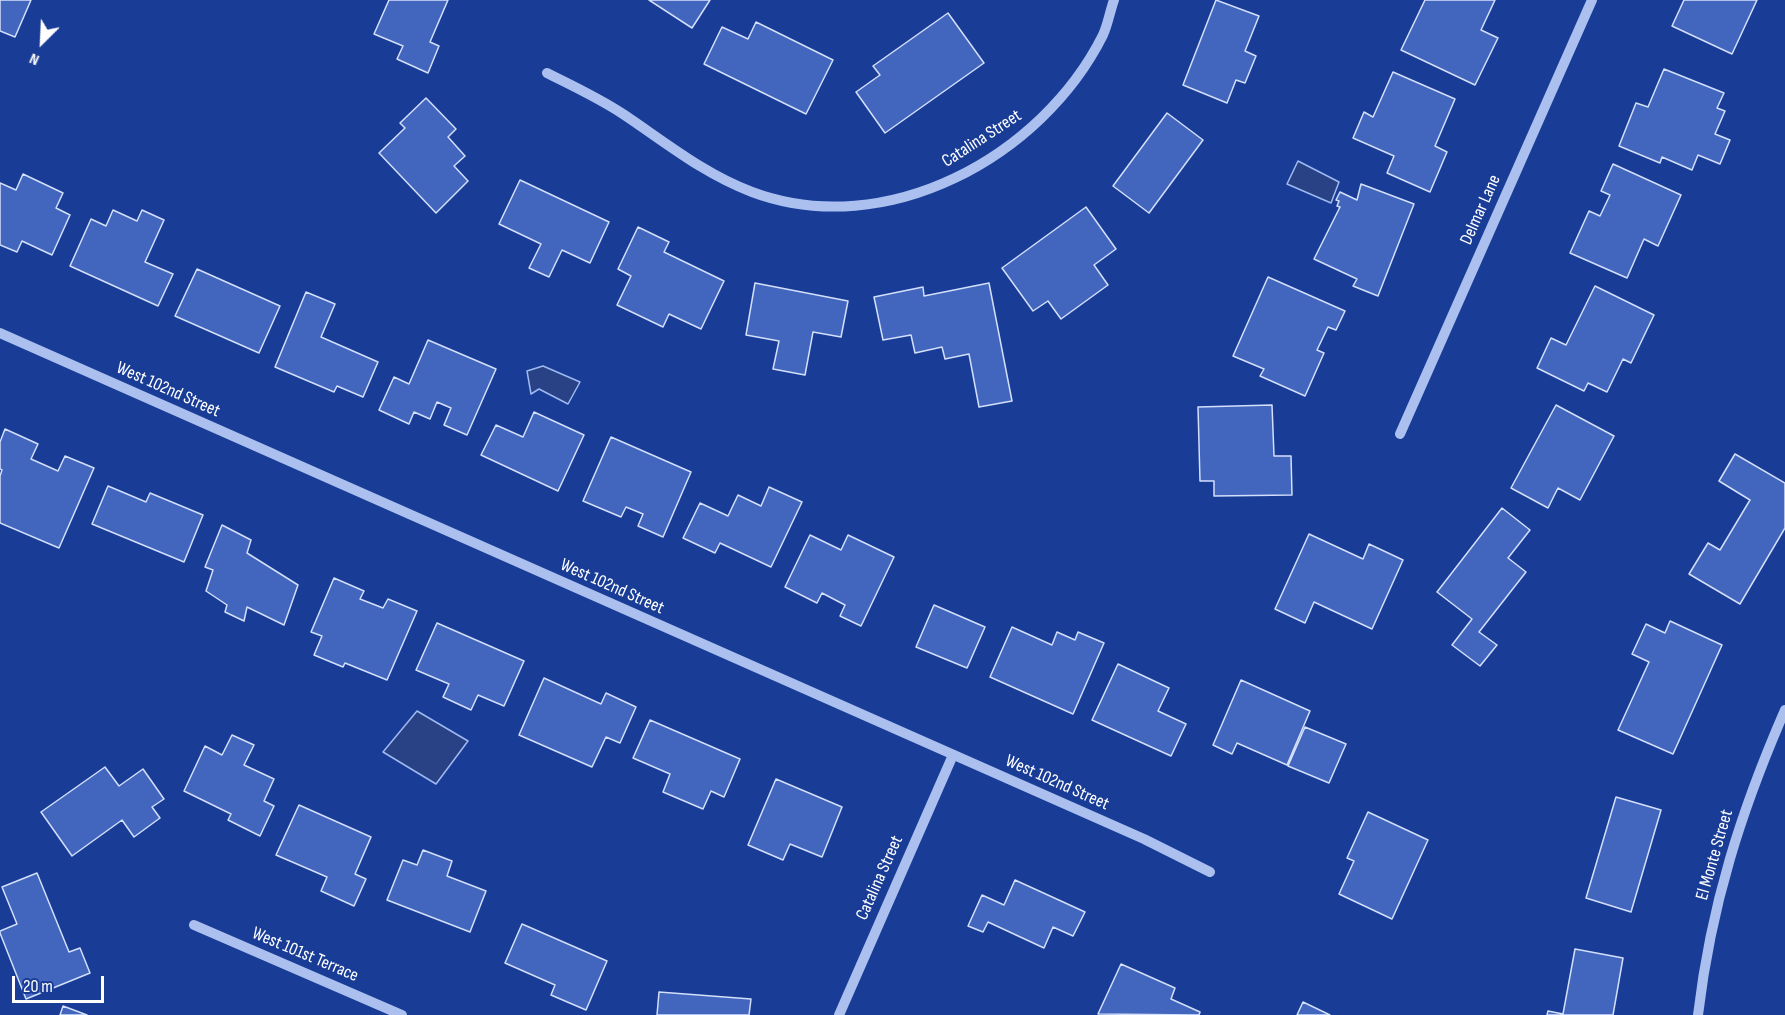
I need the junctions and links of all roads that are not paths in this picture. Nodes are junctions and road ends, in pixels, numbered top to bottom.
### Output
1 (1114, 0) edge
2 (1592, 0) edge
3 (547, 73) dead end
4 (0, 333) edge
5 (1400, 434) dead end
6 (1785, 710) edge
7 (953, 755) junction
8 (1210, 872) dead end
9 (194, 925) dead end
10 (402, 1015) edge
11 (838, 1015) edge
12 (1698, 1015) edge

1 - 3 street, Catalina Street
2 - 5 street, Delmar Lane
4 - 7 street, West 102nd Street
6 - 12 street, El Monte Street
7 - 8 street, West 102nd Street
7 - 11 street, Catalina Street
9 - 10 street, West 101st Terrace

